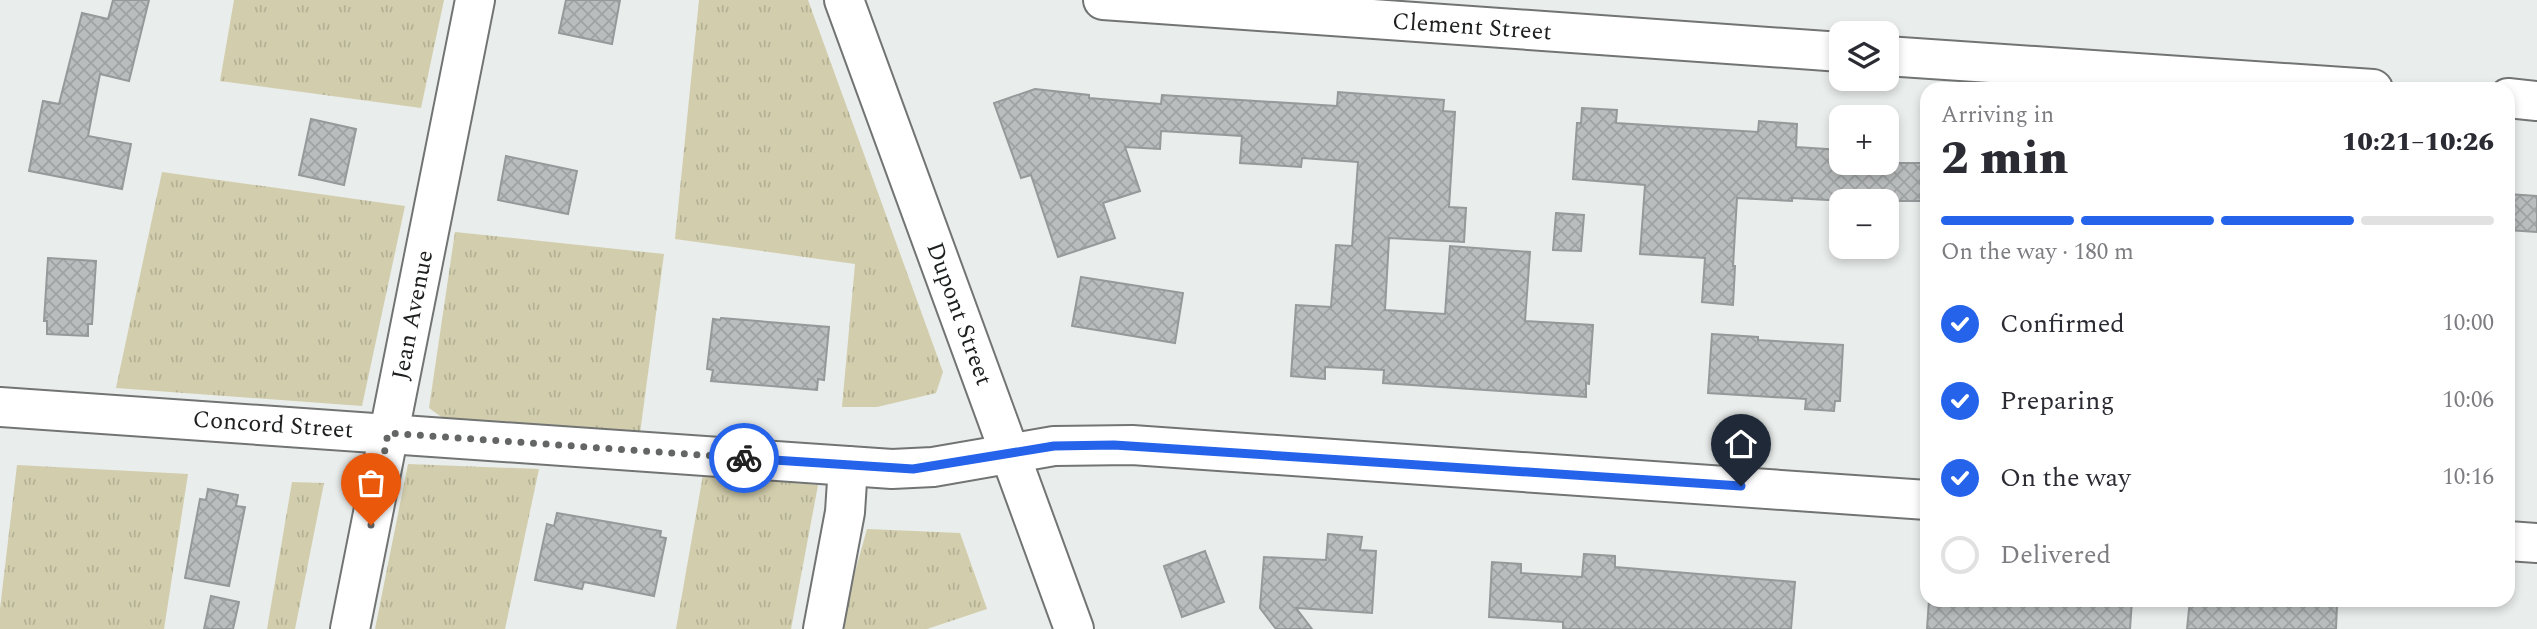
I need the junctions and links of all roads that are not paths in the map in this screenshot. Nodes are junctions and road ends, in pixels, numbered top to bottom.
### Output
1 (475, 0) edge
2 (1103, 0) edge
3 (848, 1) edge
4 (1829, 51) edge
5 (1899, 57) edge
6 (2270, 82) edge
7 (2515, 99) edge
8 (2537, 101) edge
9 (0, 407) edge
10 (388, 433) junction
11 (1010, 454) junction
12 (848, 466) junction
13 (1920, 500) edge
14 (2515, 541) edge
15 (2537, 543) edge
16 (350, 629) edge
17 (823, 629) edge
18 (1074, 629) edge

1 - 10 street, Jean Avenue
2 - 4 street, Clement Street
3 - 11 street, Dupont Street
5 - 6 street
7 - 8 street
9 - 10 street, Concord Street
10 - 12 street, Concord Street
10 - 16 street, Jean Avenue
11 - 12 street, Concord Street
11 - 13 street, Concord Street
11 - 18 street, Dupont Street
12 - 17 street
14 - 15 street

